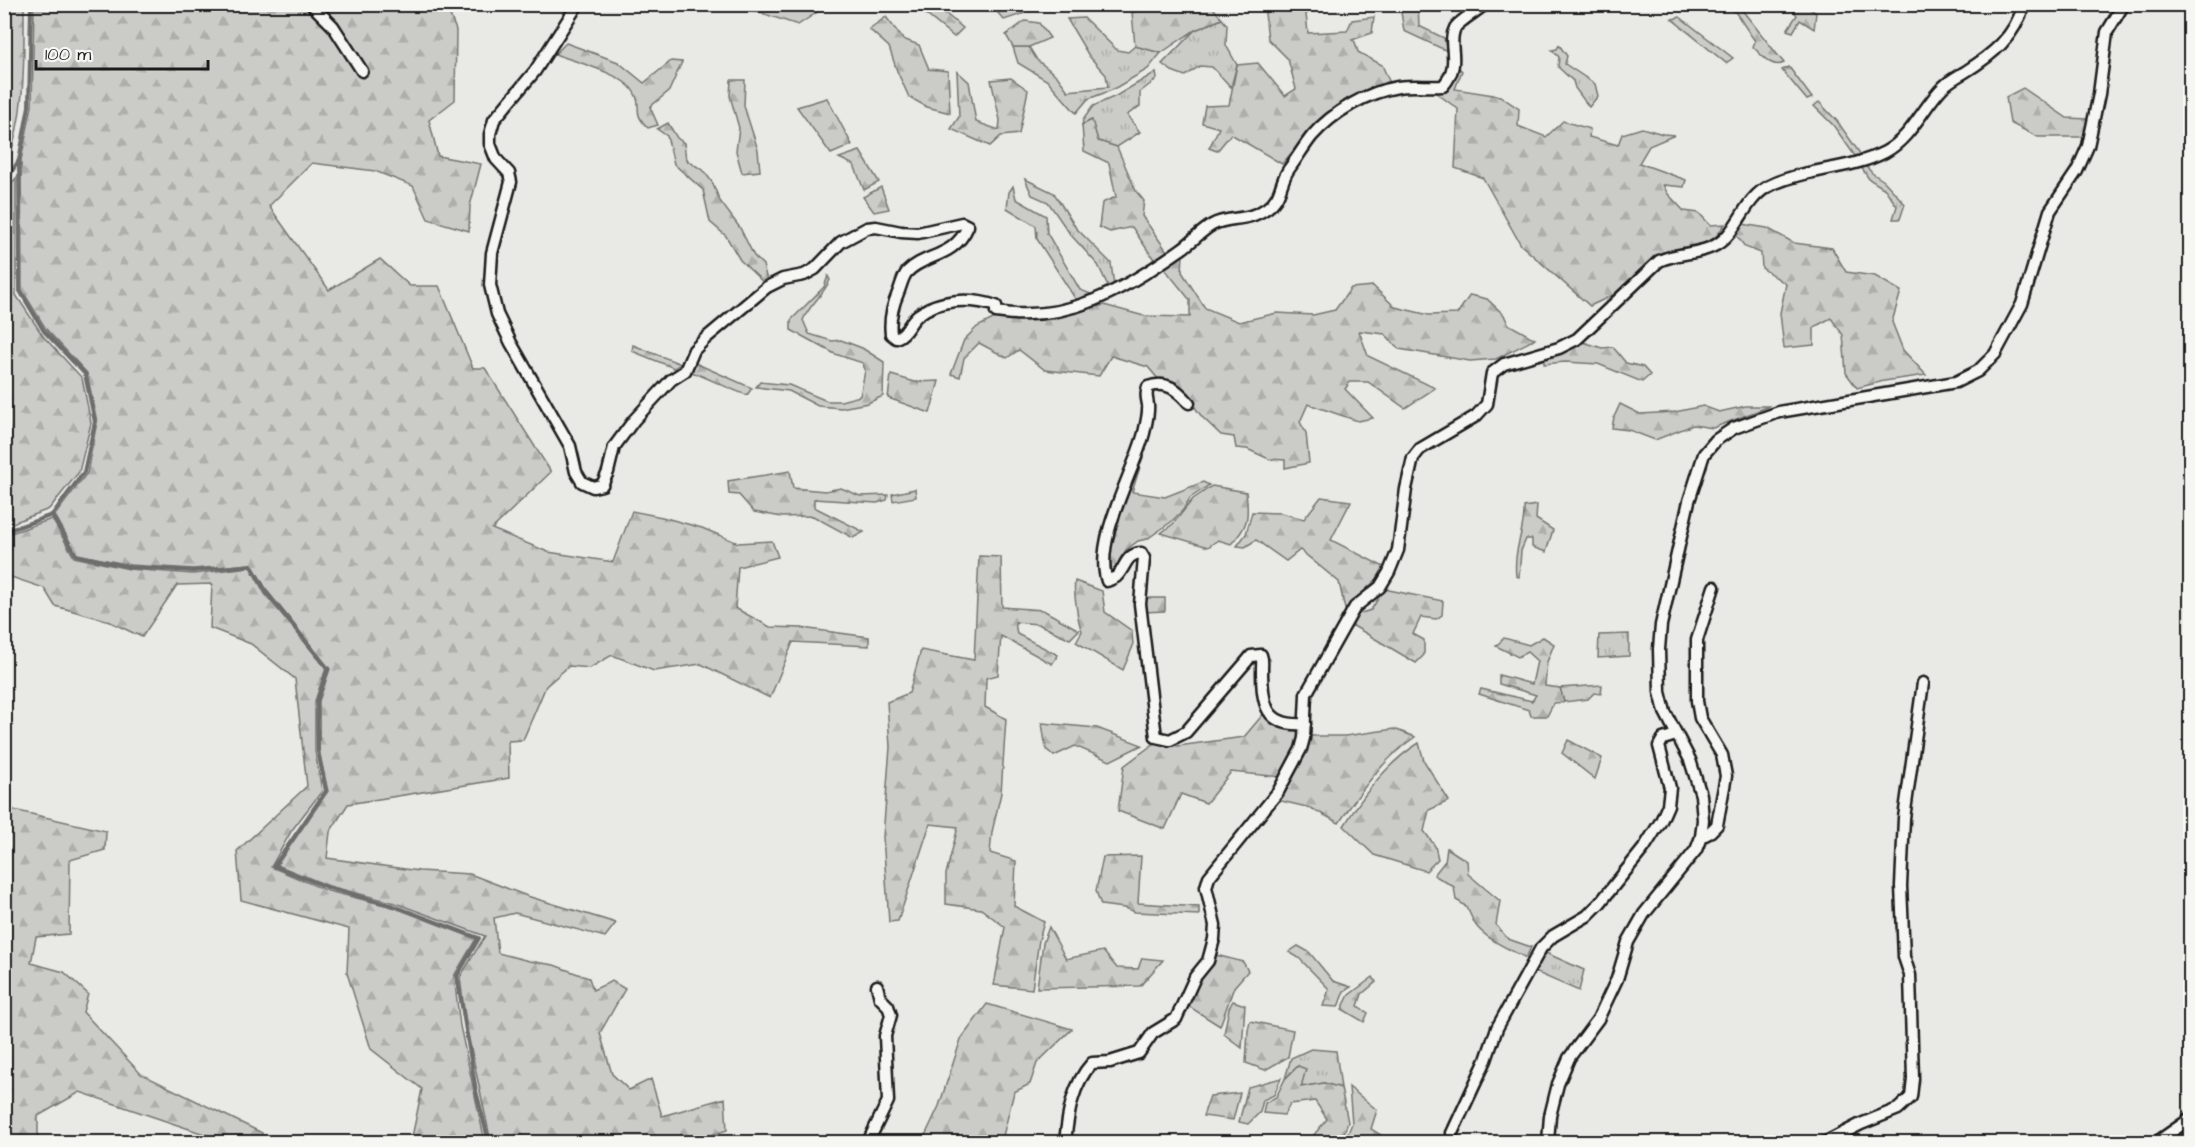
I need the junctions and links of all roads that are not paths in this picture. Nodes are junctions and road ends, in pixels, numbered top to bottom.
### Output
1 (311, 4) edge
2 (578, 4) edge
3 (1485, 4) edge
4 (2024, 4) edge
5 (2124, 4) edge
6 (362, 71) dead end
7 (1189, 403) dead end
8 (1714, 586) dead end
9 (1923, 683) dead end
10 (1305, 723) junction
11 (1676, 735) junction
12 (1701, 837) junction
13 (876, 986) dead end
14 (2190, 1119) edge
15 (1452, 1133) dead end
16 (868, 1143) edge
17 (1065, 1143) edge
18 (1548, 1143) edge
19 (1826, 1143) edge
20 (2157, 1143) edge

1 - 6 street
2 - 3 street
4 - 10 street
5 - 11 street
7 - 10 street
8 - 12 street
9 - 19 street
10 - 17 street
11 - 12 street
11 - 15 street
12 - 18 street
13 - 16 street
14 - 20 street

